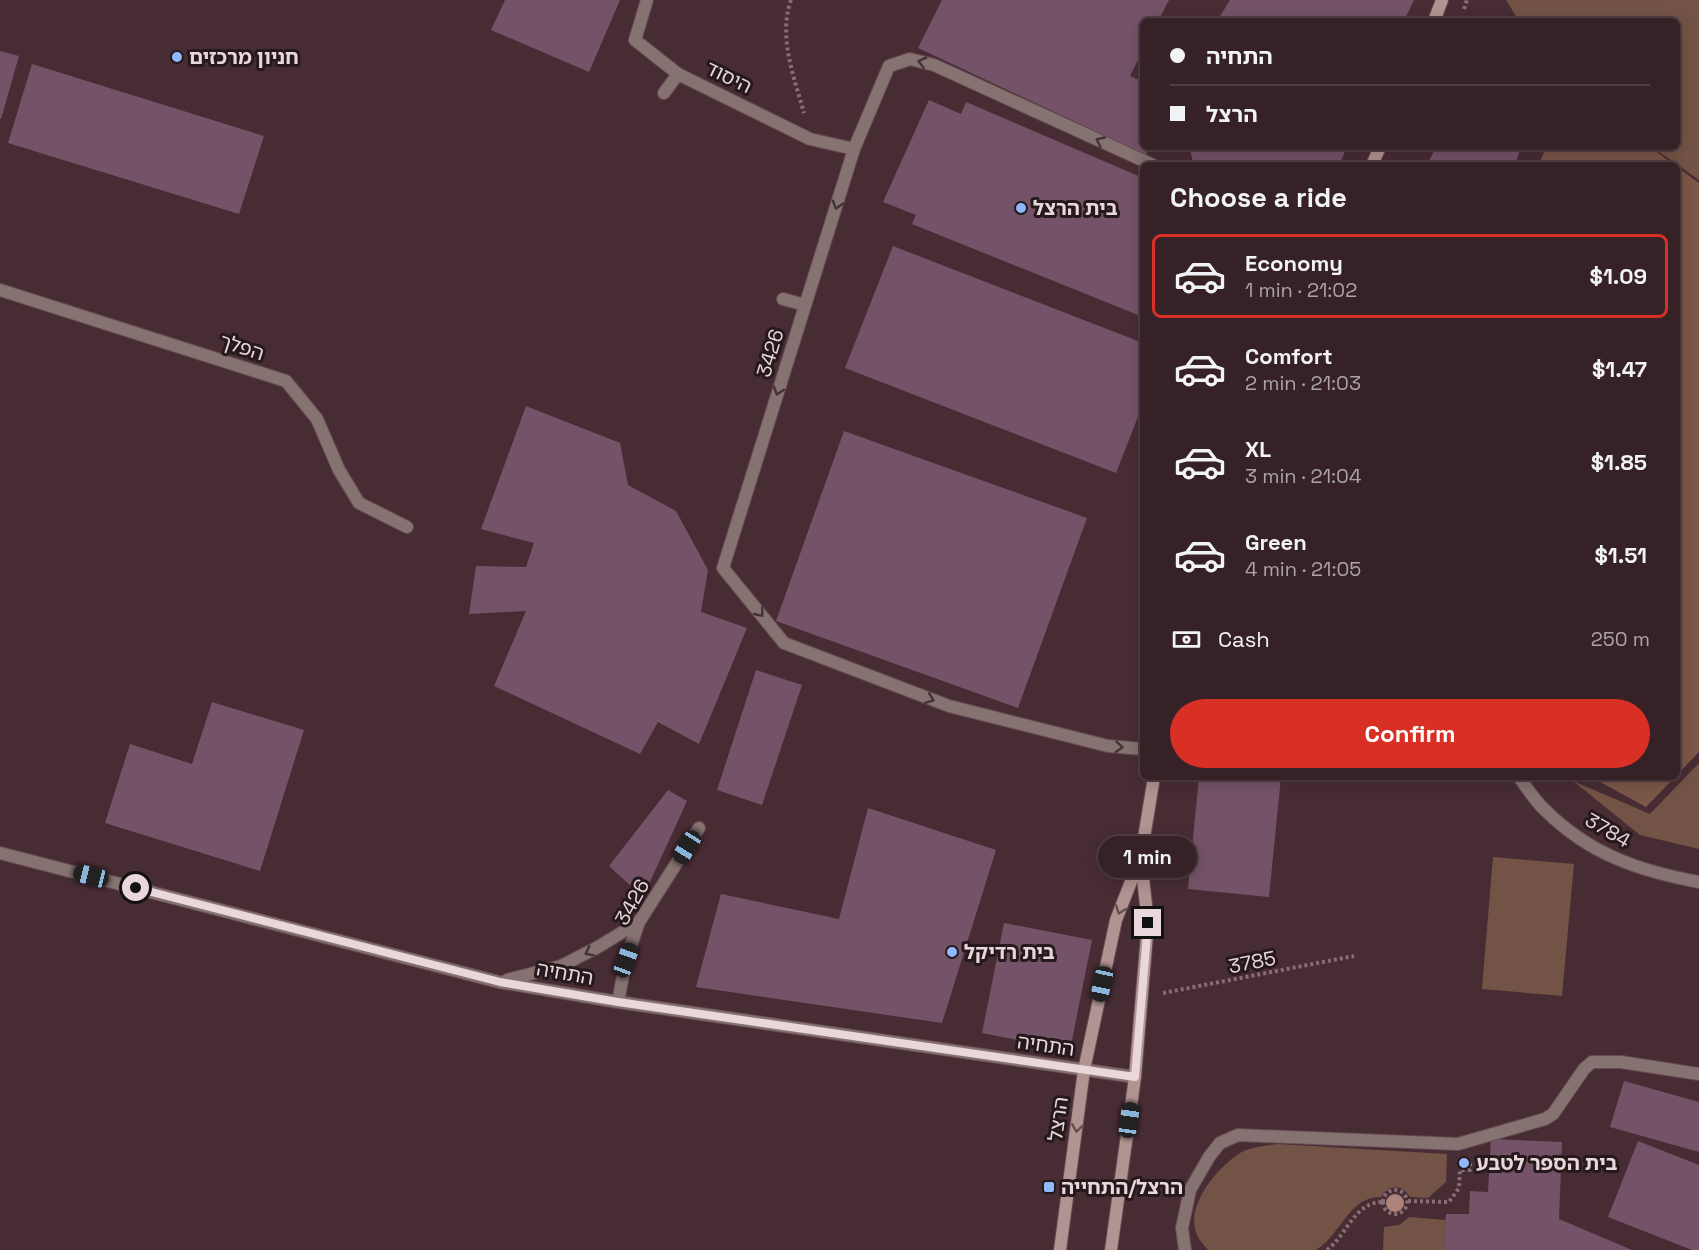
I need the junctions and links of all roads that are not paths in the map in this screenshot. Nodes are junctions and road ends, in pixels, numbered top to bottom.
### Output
1 (647, 0) edge
2 (1442, 0) edge
3 (1435, 18) edge
4 (678, 74) junction
5 (664, 93) dead end
6 (854, 149) junction
7 (1146, 162) edge
8 (0, 290) edge
9 (783, 299) dead end
10 (805, 305) junction
11 (407, 527) dead end
12 (1140, 749) edge
13 (1154, 780) edge
14 (1521, 780) edge
15 (699, 828) dead end
16 (0, 853) edge
17 (1141, 856) junction
18 (1699, 882) edge
19 (639, 922) junction
20 (500, 982) junction
21 (618, 1002) junction
22 (1084, 1070) junction
23 (1699, 1074) edge
24 (1135, 1077) junction
25 (1060, 1250) edge
26 (1111, 1250) edge
27 (1185, 1250) edge

1 - 4 street, היסוד
2 - 3 street
4 - 5 street
4 - 6 street, היסוד
7 -> 6 street, 3426
6 -> 10 street, 3426
8 - 11 street, הפלך
9 - 10 street
10 -> 12 street, 3426
13 - 17 street, הרצל
14 - 18 street, 3784
15 - 19 street, 3426
16 - 20 street, התחיה
17 -> 22 street, הרצל
17 - 24 street, הרצל
19 -> 20 street
19 - 21 street, 3426
20 - 21 street, התחיה
21 - 22 street, התחיה
22 - 24 street, התחיה
22 -> 25 street, הרצל
23 - 27 street
24 - 26 street, הרצל

